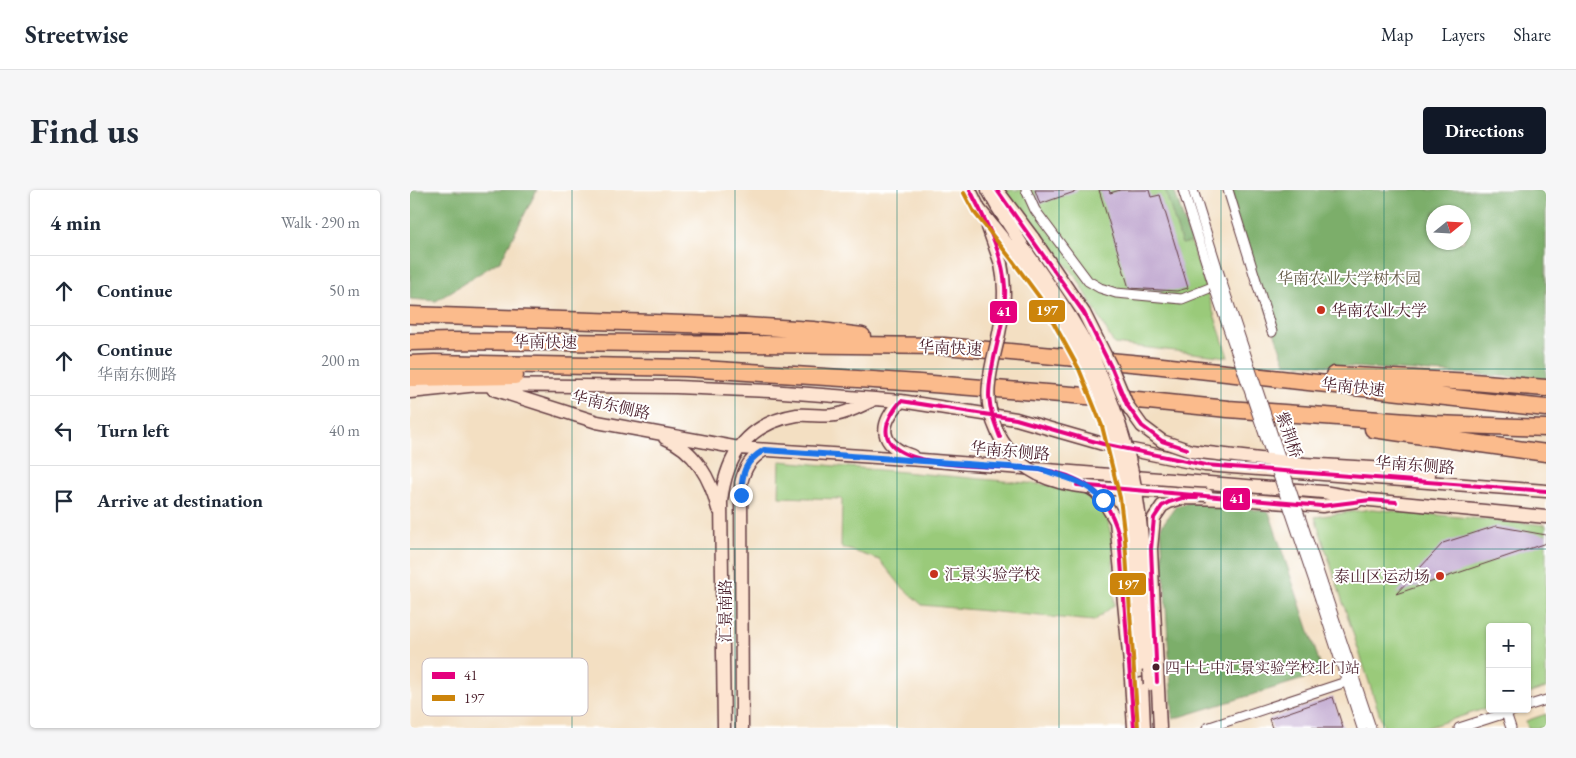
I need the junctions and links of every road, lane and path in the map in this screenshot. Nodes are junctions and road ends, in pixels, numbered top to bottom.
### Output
1 (970, 190) edge
2 (988, 190) edge
3 (1026, 190) edge
4 (1183, 190) edge
5 (1193, 190) edge
6 (1228, 190) edge
7 (1000, 192) edge
8 (979, 209) junction
9 (1022, 253) junction
10 (1218, 285) junction
11 (410, 315) edge
12 (1272, 332) dead end
13 (410, 342) edge
14 (944, 346) junction
15 (410, 364) edge
16 (1153, 365) junction
17 (558, 367) junction
18 (410, 378) edge
19 (478, 385) junction
20 (1546, 388) edge
21 (410, 392) edge
22 (873, 399) junction
23 (901, 401) junction
24 (1546, 408) edge
25 (1228, 409) junction
26 (1546, 428) edge
27 (641, 430) junction
28 (739, 448) junction
29 (764, 450) junction
30 (1546, 453) edge
31 (922, 460) junction
32 (1040, 469) junction
33 (1507, 489) junction
34 (1546, 491) edge
35 (1234, 499) junction
36 (1370, 500) junction
37 (1546, 517) edge
38 (721, 524) junction
39 (1351, 680) junction
40 (1146, 684) junction
41 (1546, 700) edge
42 (1531, 705) edge
43 (1506, 713) joint
44 (724, 728) edge
45 (742, 728) edge
46 (1134, 728) edge
47 (1144, 728) edge
48 (1152, 728) edge
49 (1160, 728) edge
50 (1208, 728) edge
51 (1362, 728) edge
52 (1371, 728) edge
53 (1459, 728) edge
54 (1511, 728) edge

1 - 8 street
2 - 9 street
3 - 10 street
4 - 10 street
5 - 10 street
6 - 12 street
7 - 33 street, bridge
8 - 9 street
8 - 35 street, bridge
9 - 40 street, bridge
10 - 39 street, 紫荆桥, bridge
11 - 14 highway
13 - 14 highway, 华南快速
14 - 16 highway, 华南快速
15 - 17 highway, 华南快速
16 - 20 highway
16 - 24 highway, 华南快速
17 - 18 highway
17 - 25 highway, 华南快速
19 - 21 street, 华南东侧路
19 - 22 street, 华南东侧路
19 - 27 street, 华南东侧路
22 - 23 street, 华南东侧路
22 - 28 street
23 - 31 street
23 - 33 street, 华南东侧路
25 - 26 highway, 华南快速
25 - 30 highway
27 - 28 street, 华南东侧路
27 - 38 street
28 - 29 street, 华南东侧路
28 - 38 street
29 - 31 street, 华南东侧路
29 - 45 street, 汇景南路
31 - 32 street, 华南东侧路
32 - 36 street, 华南东侧路
32 - 46 street
33 - 34 street, 华南东侧路
35 - 36 street
35 - 49 street
36 - 37 street, 华南东侧路
38 - 44 street, 汇景南路
39 - 50 street
39 - 51 street
39 - 52 street
40 - 47 street
40 - 48 street
41 - 42 street
43 - 53 street
43 - 54 street

